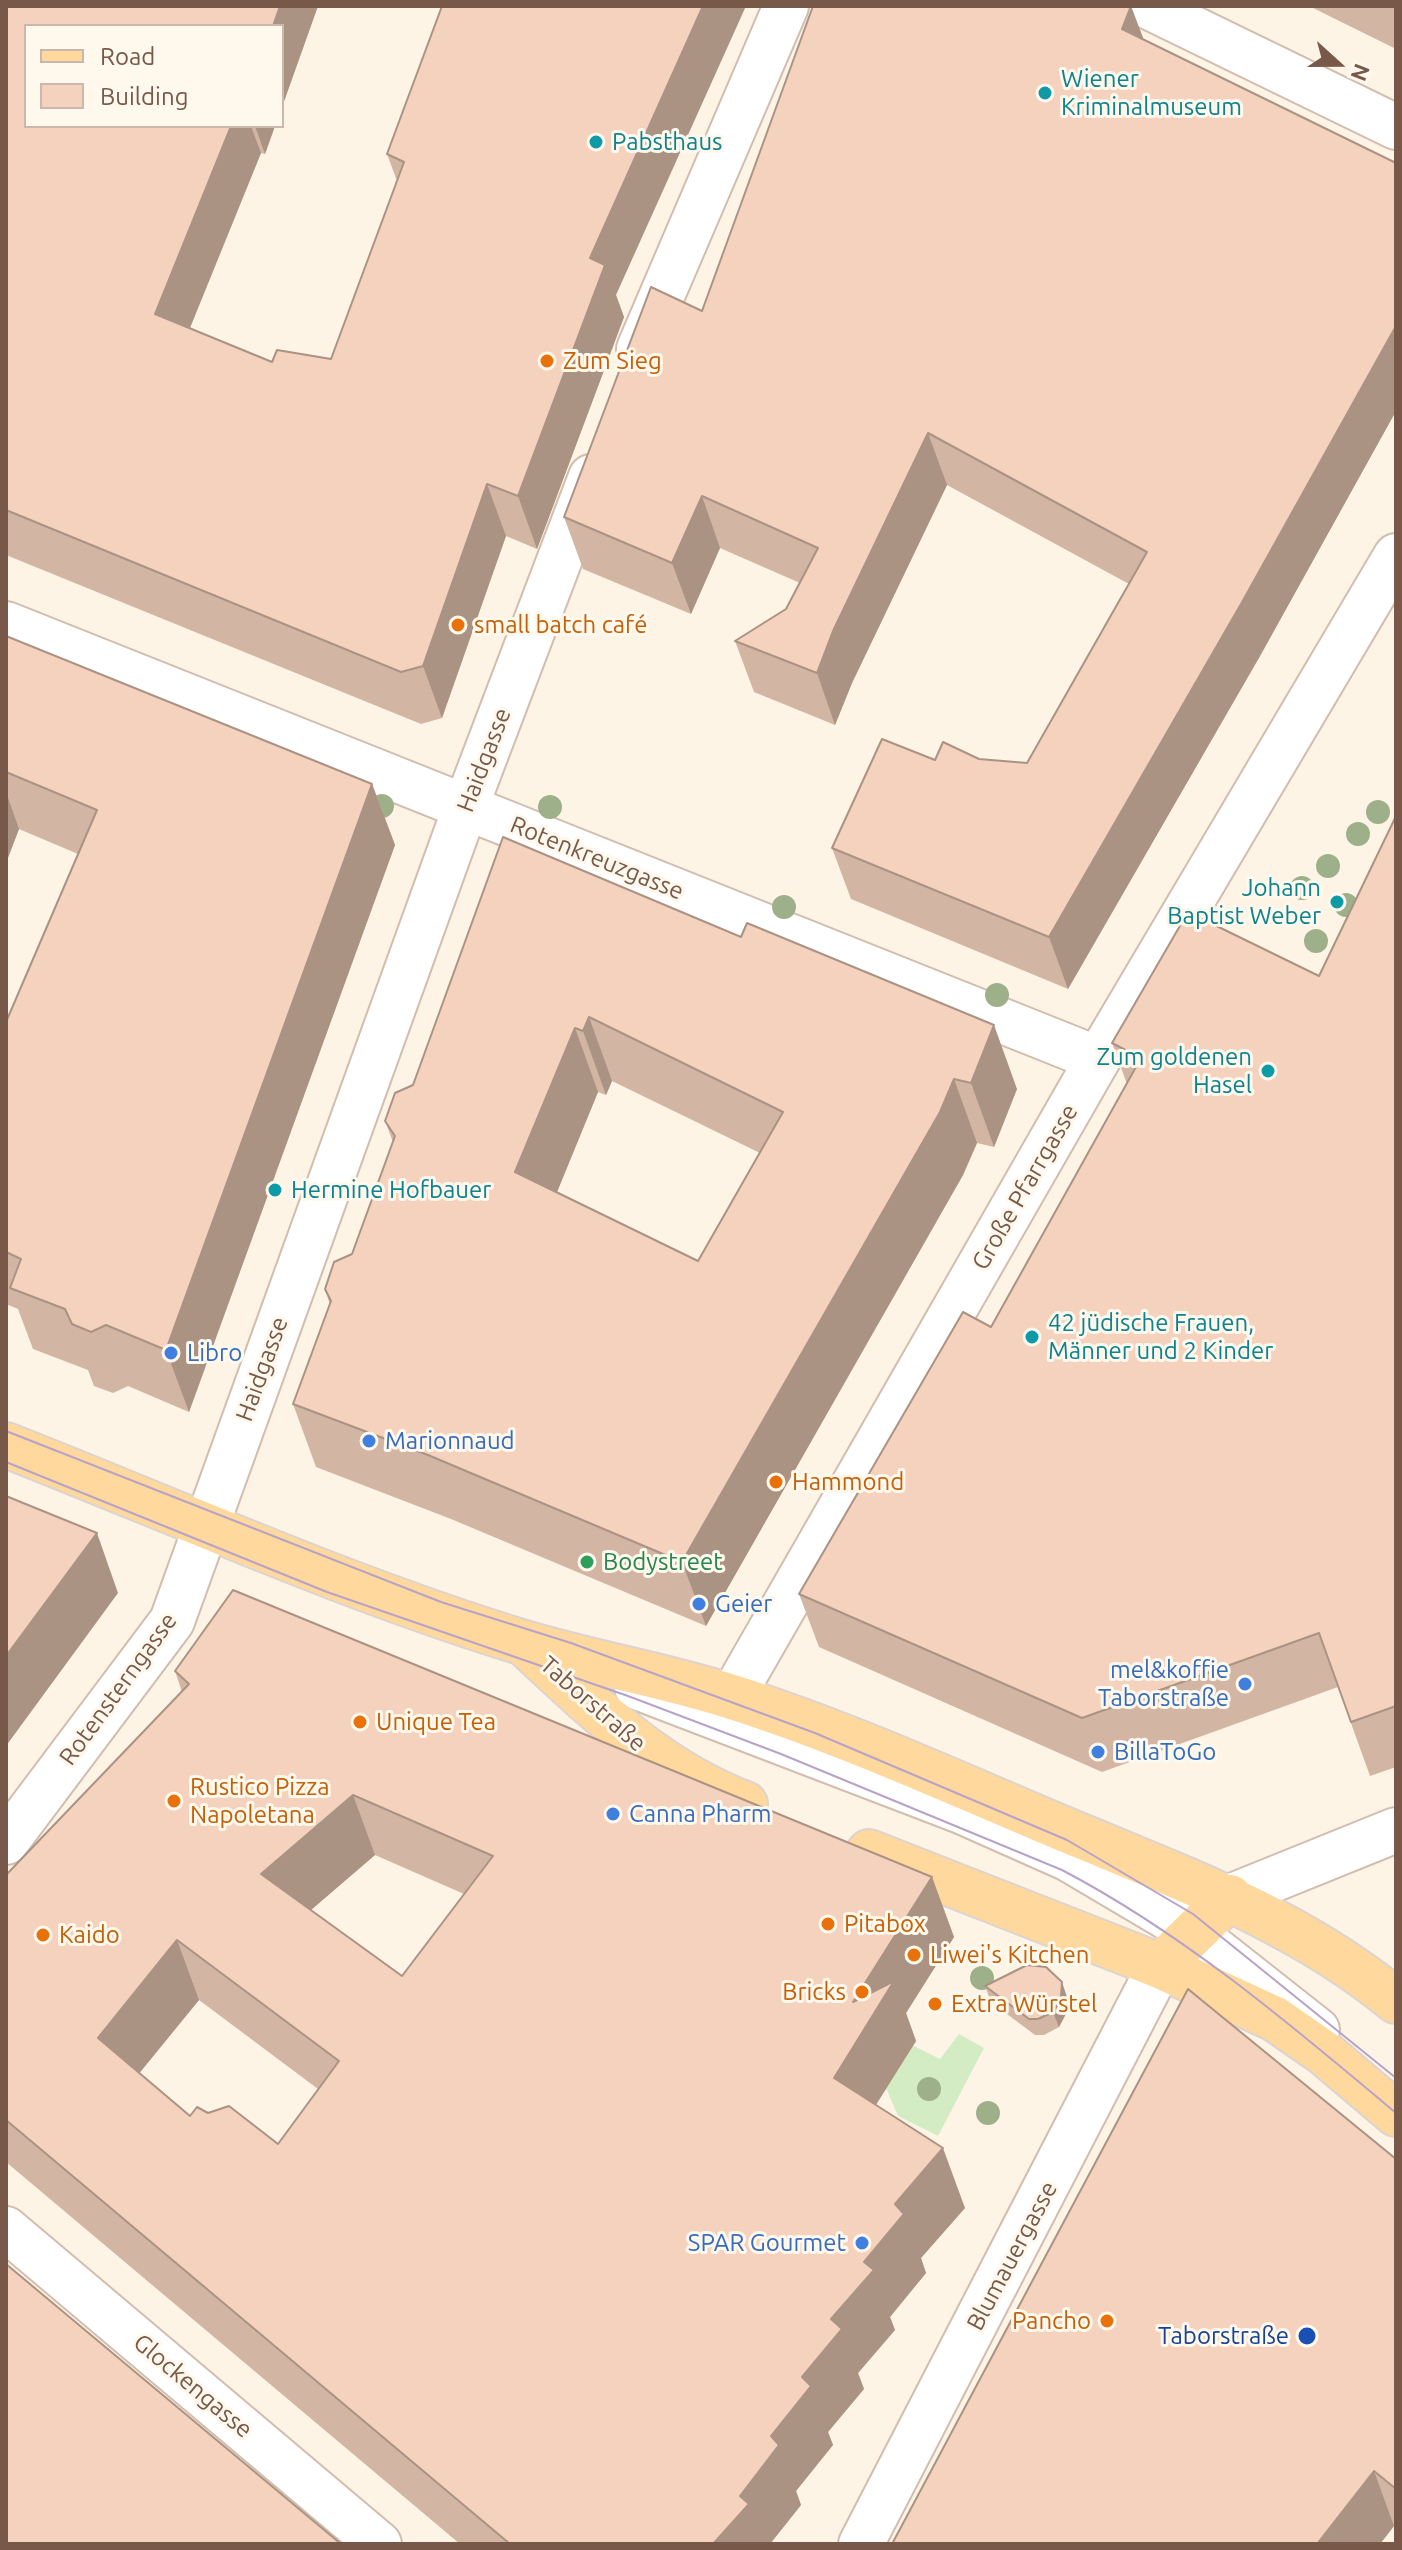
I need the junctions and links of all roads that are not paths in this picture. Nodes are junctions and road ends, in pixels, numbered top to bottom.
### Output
1 (786, 6) edge
2 (1147, 6) edge
3 (1396, 127) edge
4 (623, 392) edge
5 (606, 437) edge
6 (1391, 578) edge
7 (6, 624) edge
8 (466, 806) junction
9 (1098, 1059) junction
10 (6, 1445) edge
11 (205, 1524) junction
12 (523, 1642) junction
13 (732, 1697) junction
14 (779, 1817) edge
15 (1396, 1830) edge
16 (834, 1838) edge
17 (6, 1842) edge
18 (1230, 1897) junction
19 (1194, 1933) junction
20 (1160, 1966) junction
21 (1396, 2001) edge
22 (1396, 2095) edge
23 (1396, 2114) edge
24 (6, 2229) edge
25 (379, 2544) edge
26 (861, 2544) edge

1 - 4 street
2 - 3 street
5 - 8 street, Haidgasse
6 - 9 street, Große Pfarrgasse
7 - 8 street, Rotenkreuzgasse
8 - 9 street, Rotenkreuzgasse
8 - 11 street, Haidgasse
9 - 13 street, Große Pfarrgasse
10 - 11 main road, Taborstraße
11 - 12 main road, Taborstraße
11 - 17 street, Rotensterngasse
12 - 13 main road, Taborstraße
12 - 14 main road, Taborstraße
12 - 19 street, Taborstraße
13 - 18 main road, Taborstraße
15 - 18 street
16 - 20 main road
18 - 19 main road
18 - 21 main road, Taborstraße
19 - 20 main road
19 - 22 street, Taborstraße
20 - 23 main road
20 - 26 street, Blumauergasse
24 - 25 street, Glockengasse

